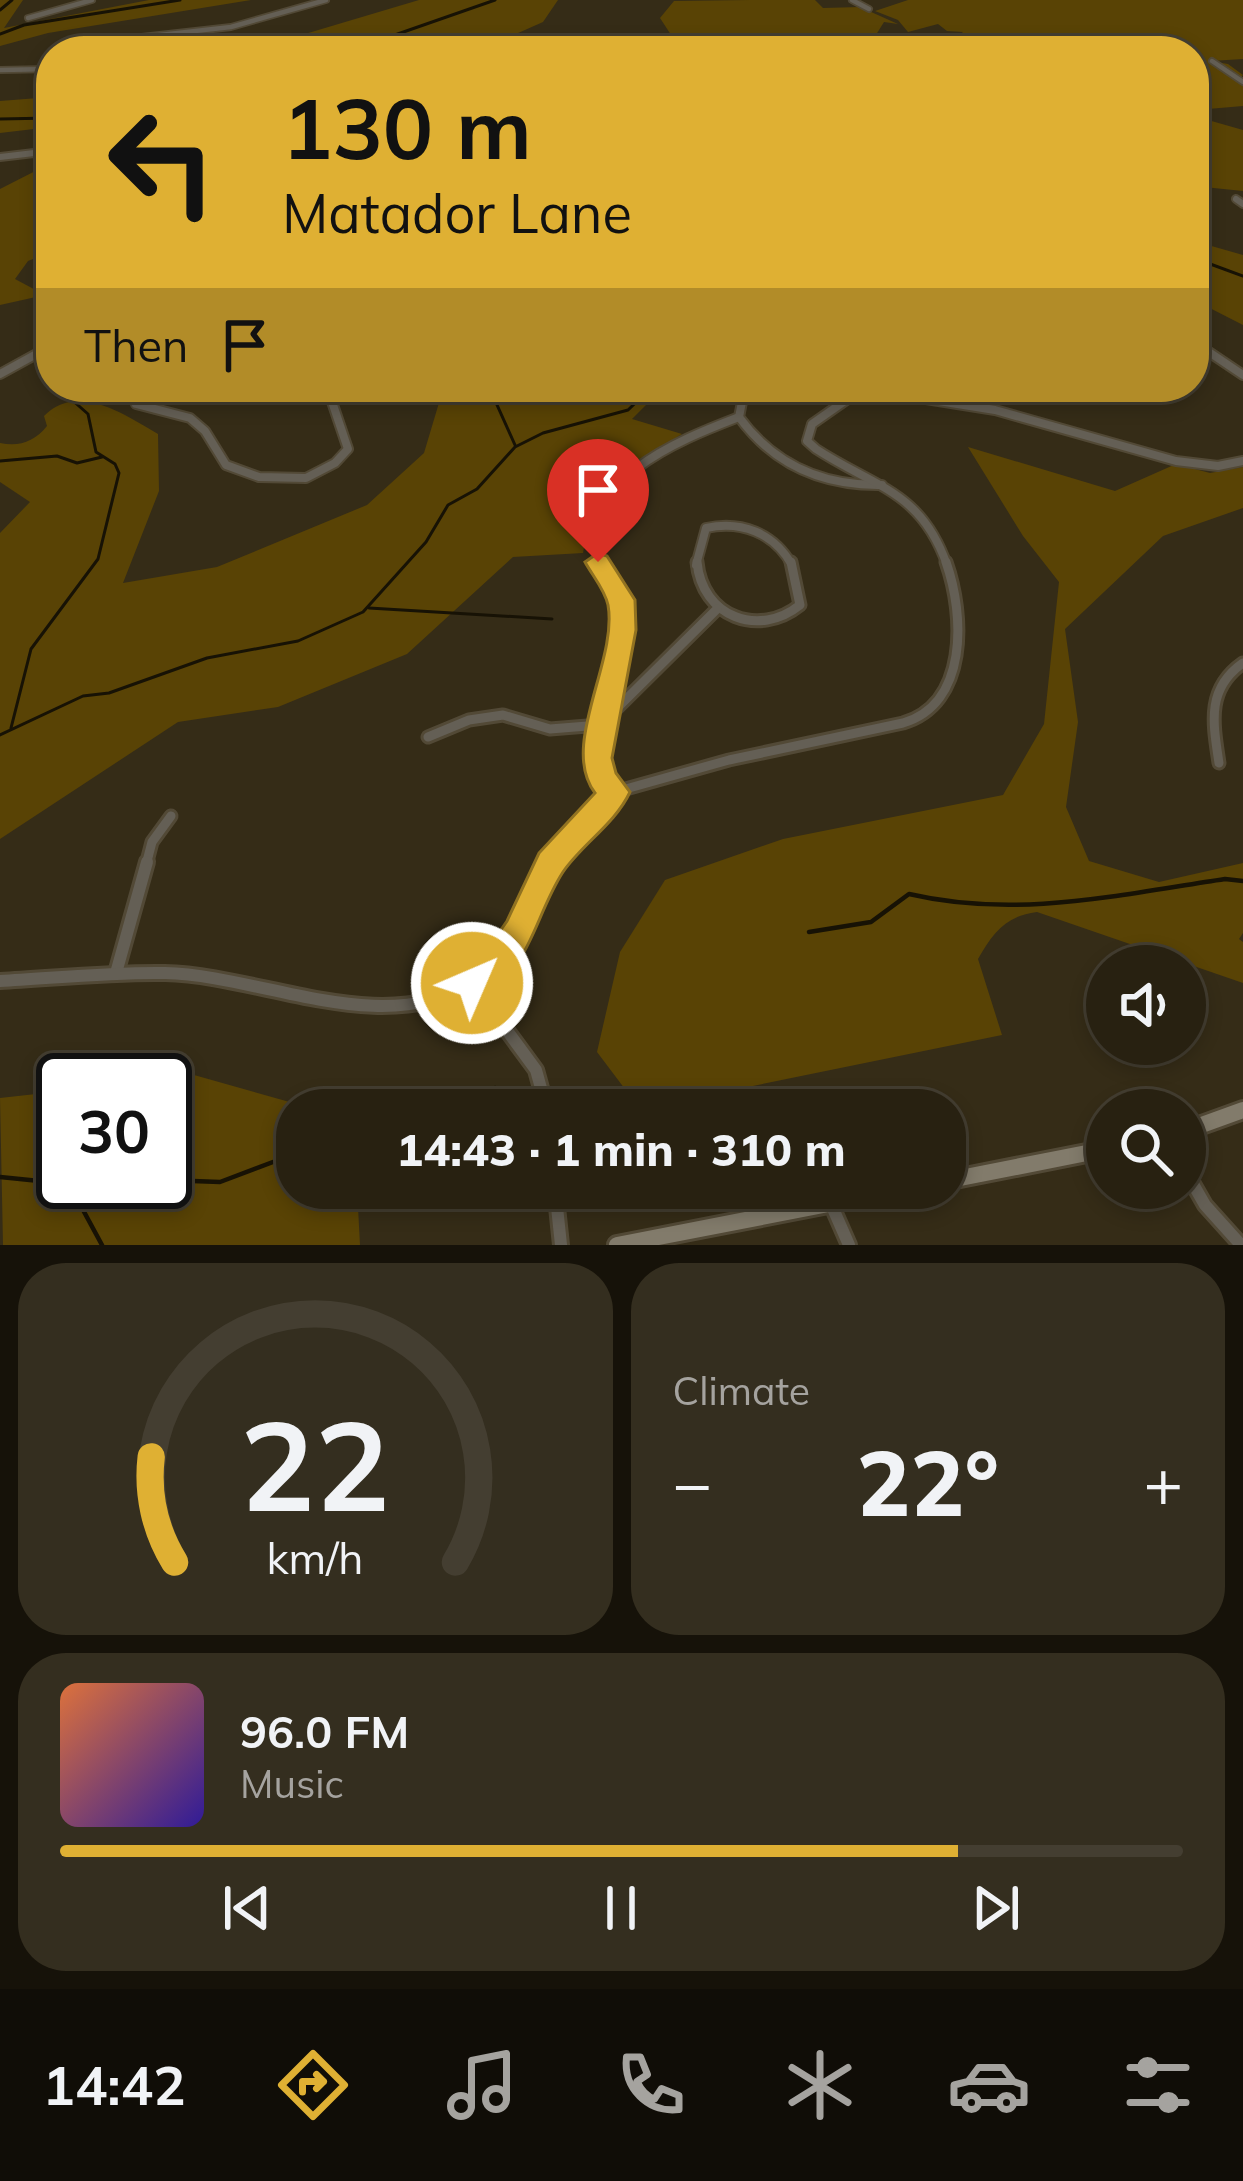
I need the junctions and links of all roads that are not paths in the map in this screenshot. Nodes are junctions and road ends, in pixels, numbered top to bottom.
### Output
1 (92, 0) edge
2 (326, 0) edge
3 (852, 0) edge
4 (869, 9) dead end
5 (28, 17) dead end
6 (158, 36) edge
7 (1213, 62) dead end
8 (36, 69) edge
9 (0, 70) edge
10 (1243, 82) edge
11 (36, 153) edge
12 (0, 157) edge
13 (1209, 352) edge
14 (36, 354) edge
15 (0, 374) edge
16 (1243, 375) edge
17 (332, 402) edge
18 (742, 402) edge
19 (842, 402) edge
20 (945, 402) edge
21 (136, 404) dead end
22 (739, 417) junction
23 (1243, 460) edge
24 (883, 484) junction
25 (717, 610) junction
26 (1243, 663) edge
27 (600, 724) junction
28 (428, 737) dead end
29 (1219, 764) dead end
30 (615, 792) junction
31 (171, 816) dead end
32 (116, 973) junction
33 (0, 981) edge
34 (472, 983) junction
35 (541, 1089) edge
36 (1243, 1110) edge
37 (1206, 1123) edge
38 (1086, 1153) edge
39 (966, 1177) edge
40 (1206, 1206) edge
41 (557, 1209) edge
42 (805, 1209) edge
43 (833, 1209) edge
44 (560, 1245) edge
45 (617, 1245) edge
46 (849, 1245) edge
47 (1241, 1245) edge

1 - 5 street
2 - 6 street
3 - 4 street
7 - 10 street
8 - 9 street
11 - 12 street
13 - 16 street
14 - 15 street
17 - 21 street
18 - 22 street
19 - 24 street
20 - 23 street
22 - 24 street
22 - 27 street
24 - 30 street
25 - 25 street
25 - 27 street
26 - 29 street
27 - 28 street
27 - 30 street
30 - 34 street
31 - 32 street
32 - 33 street
32 - 34 street
34 - 35 street
36 - 37 street
38 - 39 street
40 - 47 street
41 - 44 street
42 - 45 street
43 - 46 street

